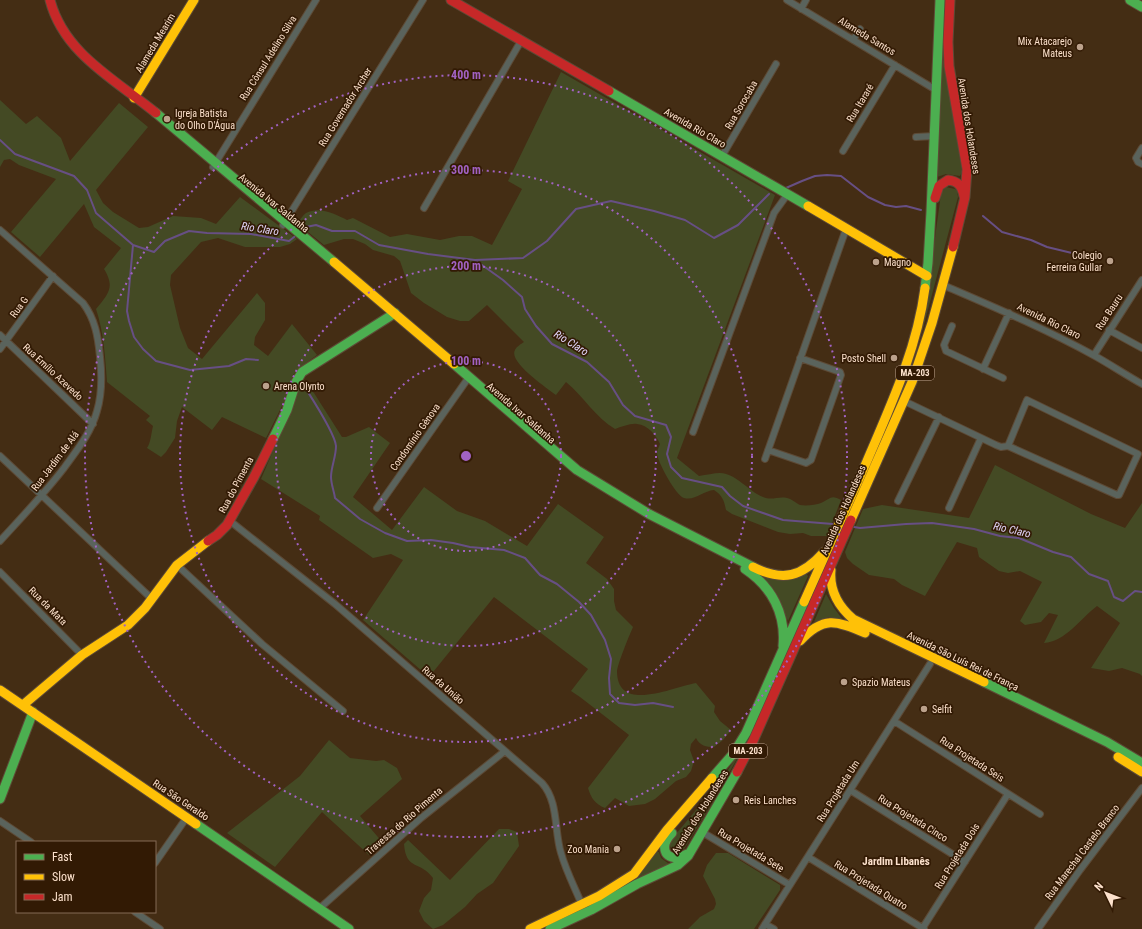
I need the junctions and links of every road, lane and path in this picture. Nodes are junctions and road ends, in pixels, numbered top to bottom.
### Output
1 (50, 0) edge
2 (194, 0) edge
3 (316, 0) edge
4 (423, 0) edge
5 (451, 0) edge
6 (787, 0) edge
7 (806, 0) edge
8 (940, 0) edge
9 (950, 0) edge
10 (1130, 0) edge
11 (1142, 7) edge
12 (801, 9) junction
13 (860, 30) dead end
14 (853, 40) junction
15 (521, 41) junction
16 (776, 64) dead end
17 (895, 65) junction
18 (936, 90) junction
19 (134, 98) junction
20 (934, 136) junction
21 (916, 137) dead end
22 (1142, 148) edge
23 (843, 152) dead end
24 (722, 156) junction
25 (1139, 162) edge
26 (214, 165) junction
27 (787, 195) junction
28 (964, 198) junction
29 (424, 208) dead end
30 (931, 212) junction
31 (288, 226) junction
32 (846, 229) junction
33 (0, 230) edge
34 (53, 276) junction
35 (927, 276) junction
36 (1142, 280) edge
37 (943, 285) junction
38 (1009, 313) junction
39 (394, 315) junction
40 (952, 326) dead end
41 (1109, 330) junction
42 (0, 336) edge
43 (6, 342) junction
44 (1142, 348) edge
45 (0, 349) edge
46 (1094, 356) junction
47 (800, 358) junction
48 (983, 369) junction
49 (1003, 378) dead end
50 (468, 379) junction
51 (1142, 384) edge
52 (904, 401) junction
53 (939, 417) junction
54 (93, 424) junction
55 (693, 432) dead end
56 (981, 438) junction
57 (1008, 446) junction
58 (768, 450) junction
59 (0, 456) edge
60 (765, 459) dead end
61 (42, 496) junction
62 (898, 501) dead end
63 (376, 508) dead end
64 (949, 508) dead end
65 (230, 521) junction
66 (842, 540) junction
67 (0, 542) edge
68 (831, 543) junction
69 (177, 565) junction
70 (0, 572) edge
71 (152, 599) junction
72 (792, 652) junction
73 (82, 655) junction
74 (780, 657) junction
75 (930, 664) junction
76 (0, 690) edge
77 (23, 705) junction
78 (343, 711) dead end
79 (33, 712) junction
80 (894, 721) junction
81 (505, 751) junction
82 (733, 754) junction
83 (1142, 763) edge
84 (1142, 772) edge
85 (1142, 788) edge
86 (850, 790) junction
87 (1008, 794) junction
88 (0, 799) edge
89 (1040, 814) dead end
90 (187, 817) junction
91 (0, 821) edge
92 (702, 832) junction
93 (30, 841) edge
94 (695, 845) junction
95 (808, 857) junction
96 (156, 861) edge
97 (965, 862) junction
98 (790, 885) junction
99 (582, 905) junction
100 (320, 908) junction
101 (136, 913) edge
102 (764, 926) edge
103 (160, 929) edge
104 (349, 929) edge
105 (530, 929) edge
106 (550, 929) edge
107 (774, 929) edge
108 (923, 929) edge
109 (1038, 929) edge

1 - 19 main road, Avenida Ivar Saldanha
2 - 19 main road, Alameda Mearim
3 - 26 street, Rua Cônsul Adelino Silva
4 - 31 street, Rua Governador Archer
5 - 15 main road, Avenida Rio Claro
6 - 12 street, Alameda Santos
7 - 12 street
8 - 18 main road, Avenida dos Holandeses / MA-203
9 - 28 main road, Avenida dos Holandeses / MA-203
10 - 11 main road
12 - 14 street, Alameda Santos
13 - 14 street
14 - 17 street, Alameda Santos
15 - 24 main road, Avenida Rio Claro
15 - 29 street
16 - 24 street, Rua Sorocaba
17 - 18 street, Alameda Santos
17 - 23 street, Rua Itararé
18 - 20 main road, Avenida dos Holandeses / MA-203
19 - 26 main road, Avenida Ivar Saldanha
20 - 21 street
20 - 30 main road, Avenida dos Holandeses / MA-203
22 - 25 street
24 - 27 main road, Avenida Rio Claro
26 - 31 main road, Avenida Ivar Saldanha
27 - 32 main road, Avenida Rio Claro
27 - 55 street
28 - 30 main road
28 - 37 main road, Avenida dos Holandeses / MA-203
30 - 35 main road, Avenida dos Holandeses / MA-203
31 - 39 main road, Avenida Ivar Saldanha
32 - 35 main road, Avenida Rio Claro
32 - 47 street
33 - 34 street, Rua Jardim de Alá
34 - 43 street, Rua G
34 - 54 street, Rua Jardim de Alá
35 - 68 main road, Avenida dos Holandeses / MA-203
36 - 41 street, Rua Bauru
37 - 38 street, Avenida Rio Claro
37 - 52 main road, Avenida dos Holandeses / MA-203
38 - 46 street, Avenida Rio Claro
38 - 48 street
39 - 50 main road, Avenida Ivar Saldanha
39 - 65 main road, Rua do Pimenta
40 - 48 street
41 - 44 street
41 - 46 street, Rua Bauru
42 - 43 street, Rua Emílio Azevedo
43 - 45 street, Rua G
43 - 54 street, Rua Emílio Azevedo
46 - 51 street, Avenida Rio Claro
47 - 58 street
47 - 58 street
48 - 49 street
50 - 63 street, Condomínio Gênova
50 - 68 main road, Avenida Ivar Saldanha
50 - 74 main road, Avenida Ivar Saldanha
52 - 53 street
52 - 66 main road, Avenida dos Holandeses / MA-203
53 - 56 street
53 - 62 street
54 - 61 street, Rua Jardim de Alá
56 - 57 street
56 - 64 street
57 - 57 street
58 - 60 street
59 - 61 street
61 - 67 street, Rua Jardim de Alá
61 - 71 street
65 - 69 main road, Rua do Pimenta
65 - 81 street, Rua da União
66 - 72 main road, Avenida dos Holandeses / MA-203
66 - 83 main road, Avenida São Luís Rei de França
68 - 74 main road, Avenida dos Holandeses / MA-203
69 - 71 main road, Rua do Pimenta
69 - 78 street
70 - 73 street, Rua da Mata
71 - 73 main road, Rua do Pimenta
72 - 75 main road, Avenida São Luís Rei de França
72 - 92 main road, Avenida dos Holandeses / MA-203
73 - 77 main road, Rua do Pimenta
74 - 82 main road, Avenida dos Holandeses / MA-203
75 - 80 street, Rua Projetada Um
75 - 84 main road, Avenida São Luís Rei de França
76 - 77 main road, Rua São Geraldo
77 - 79 main road, Rua São Geraldo
79 - 88 main road
79 - 90 main road, Rua São Geraldo
80 - 86 street, Rua Projetada Um
80 - 87 street, Rua Projetada Seis
81 - 99 street, Rua da União
81 - 100 street, Travessa do Rio Pimenta
82 - 94 main road
82 - 99 main road, Avenida dos Holandeses / MA-203
85 - 109 street, Rua Marechal Castelo Branco
86 - 95 street, Rua Projetada Um
86 - 97 street, Rua Projetada Cinco
87 - 89 street, Rua Projetada Seis
87 - 97 street, Rua Projetada Dois
90 - 96 street
90 - 100 main road, Rua São Geraldo
91 - 93 street
92 - 94 main road, Avenida dos Holandeses / MA-203
92 - 98 street, Rua Projetada Sete
94 - 106 main road, Avenida dos Holandeses / MA-203
95 - 98 street, Rua Projetada Um
95 - 108 street, Rua Projetada Quatro
97 - 108 street, Rua Projetada Dois
98 - 102 street, Rua Projetada Um
99 - 105 main road, Avenida dos Holandeses / MA-203
100 - 104 main road, Rua São Geraldo
101 - 103 street
102 - 107 street

